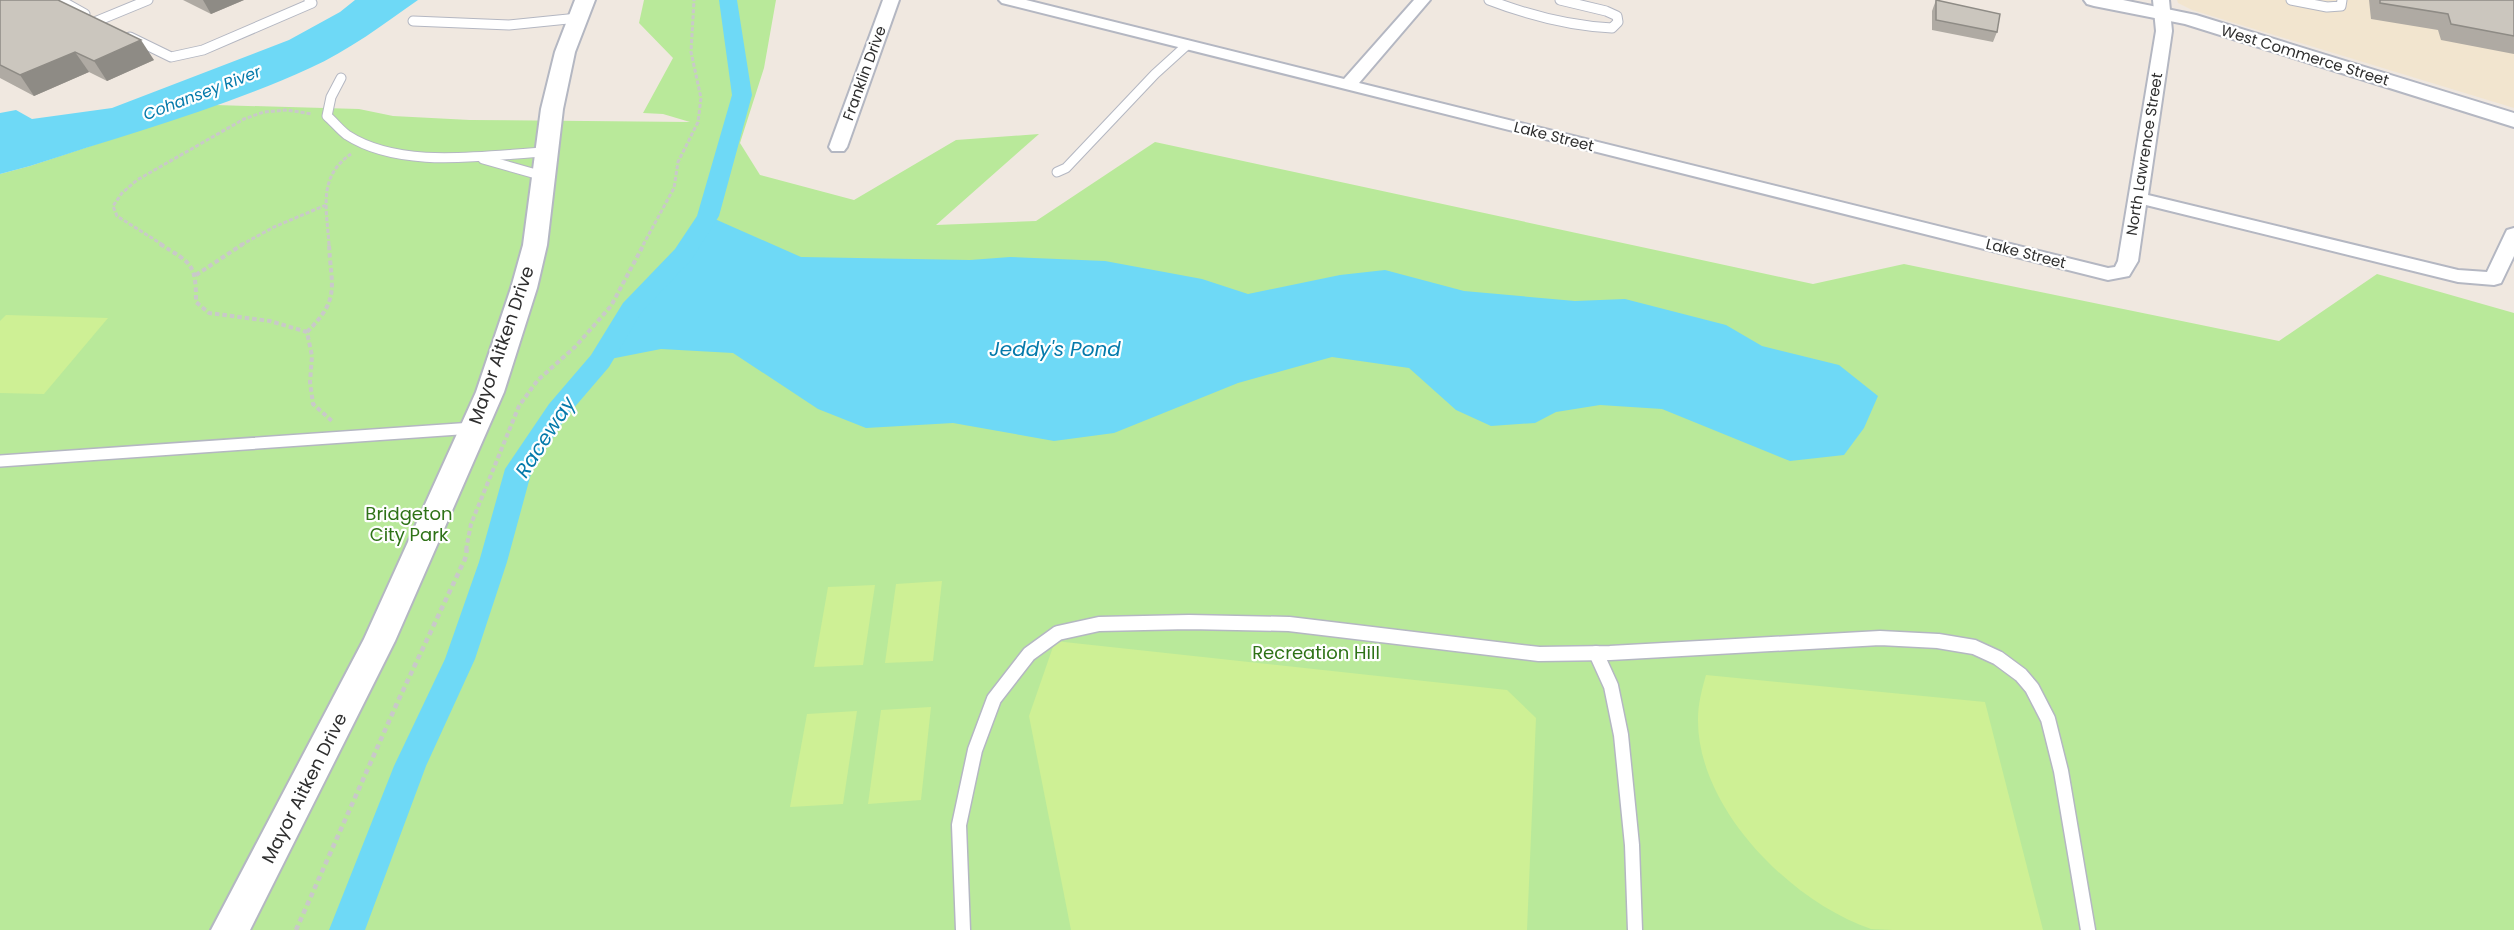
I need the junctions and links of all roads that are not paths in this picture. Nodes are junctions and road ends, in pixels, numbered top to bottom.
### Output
1 (60, 0) edge
2 (148, 0) edge
3 (309, 0) edge
4 (891, 0) edge
5 (1007, 0) edge
6 (1422, 0) edge
7 (1489, 0) edge
8 (1560, 0) edge
9 (2094, 0) edge
10 (2291, 0) edge
11 (2342, 0) edge
12 (2161, 7) edge
13 (581, 9) edge
14 (97, 21) junction
15 (413, 21) dead end
16 (108, 26) edge
17 (118, 31) edge
18 (1187, 45) junction
19 (341, 78) dead end
20 (1348, 85) junction
21 (2514, 120) edge
22 (837, 147) dead end
23 (479, 158) junction
24 (545, 164) junction
25 (1057, 172) dead end
26 (2138, 198) junction
27 (2514, 234) edge
28 (2101, 273) joint
29 (474, 428) junction
30 (0, 461) edge
31 (1596, 653) junction
32 (230, 930) edge
33 (963, 930) edge
34 (1635, 930) edge
35 (2088, 930) edge

1 - 14 lane
2 - 14 lane
3 - 17 lane
4 - 22 street, Franklin Drive
5 - 18 street, Lake Street
6 - 20 street
7 - 8 lane
9 - 12 street, West Commerce Street
10 - 11 lane
12 - 21 street, West Commerce Street
12 - 26 street, North Lawrence Street
13 - 15 lane
13 - 24 street, Mayor Aitken Drive
14 - 16 lane
18 - 20 street, Lake Street
18 - 25 lane
19 - 23 lane
20 - 28 street, Lake Street
23 - 24 lane
23 - 24 lane
24 - 29 street, Mayor Aitken Drive
26 - 27 street
26 - 28 street, North Lawrence Street
29 - 30 lane
29 - 32 street, Mayor Aitken Drive
31 - 33 lane
31 - 34 lane
31 - 35 lane

